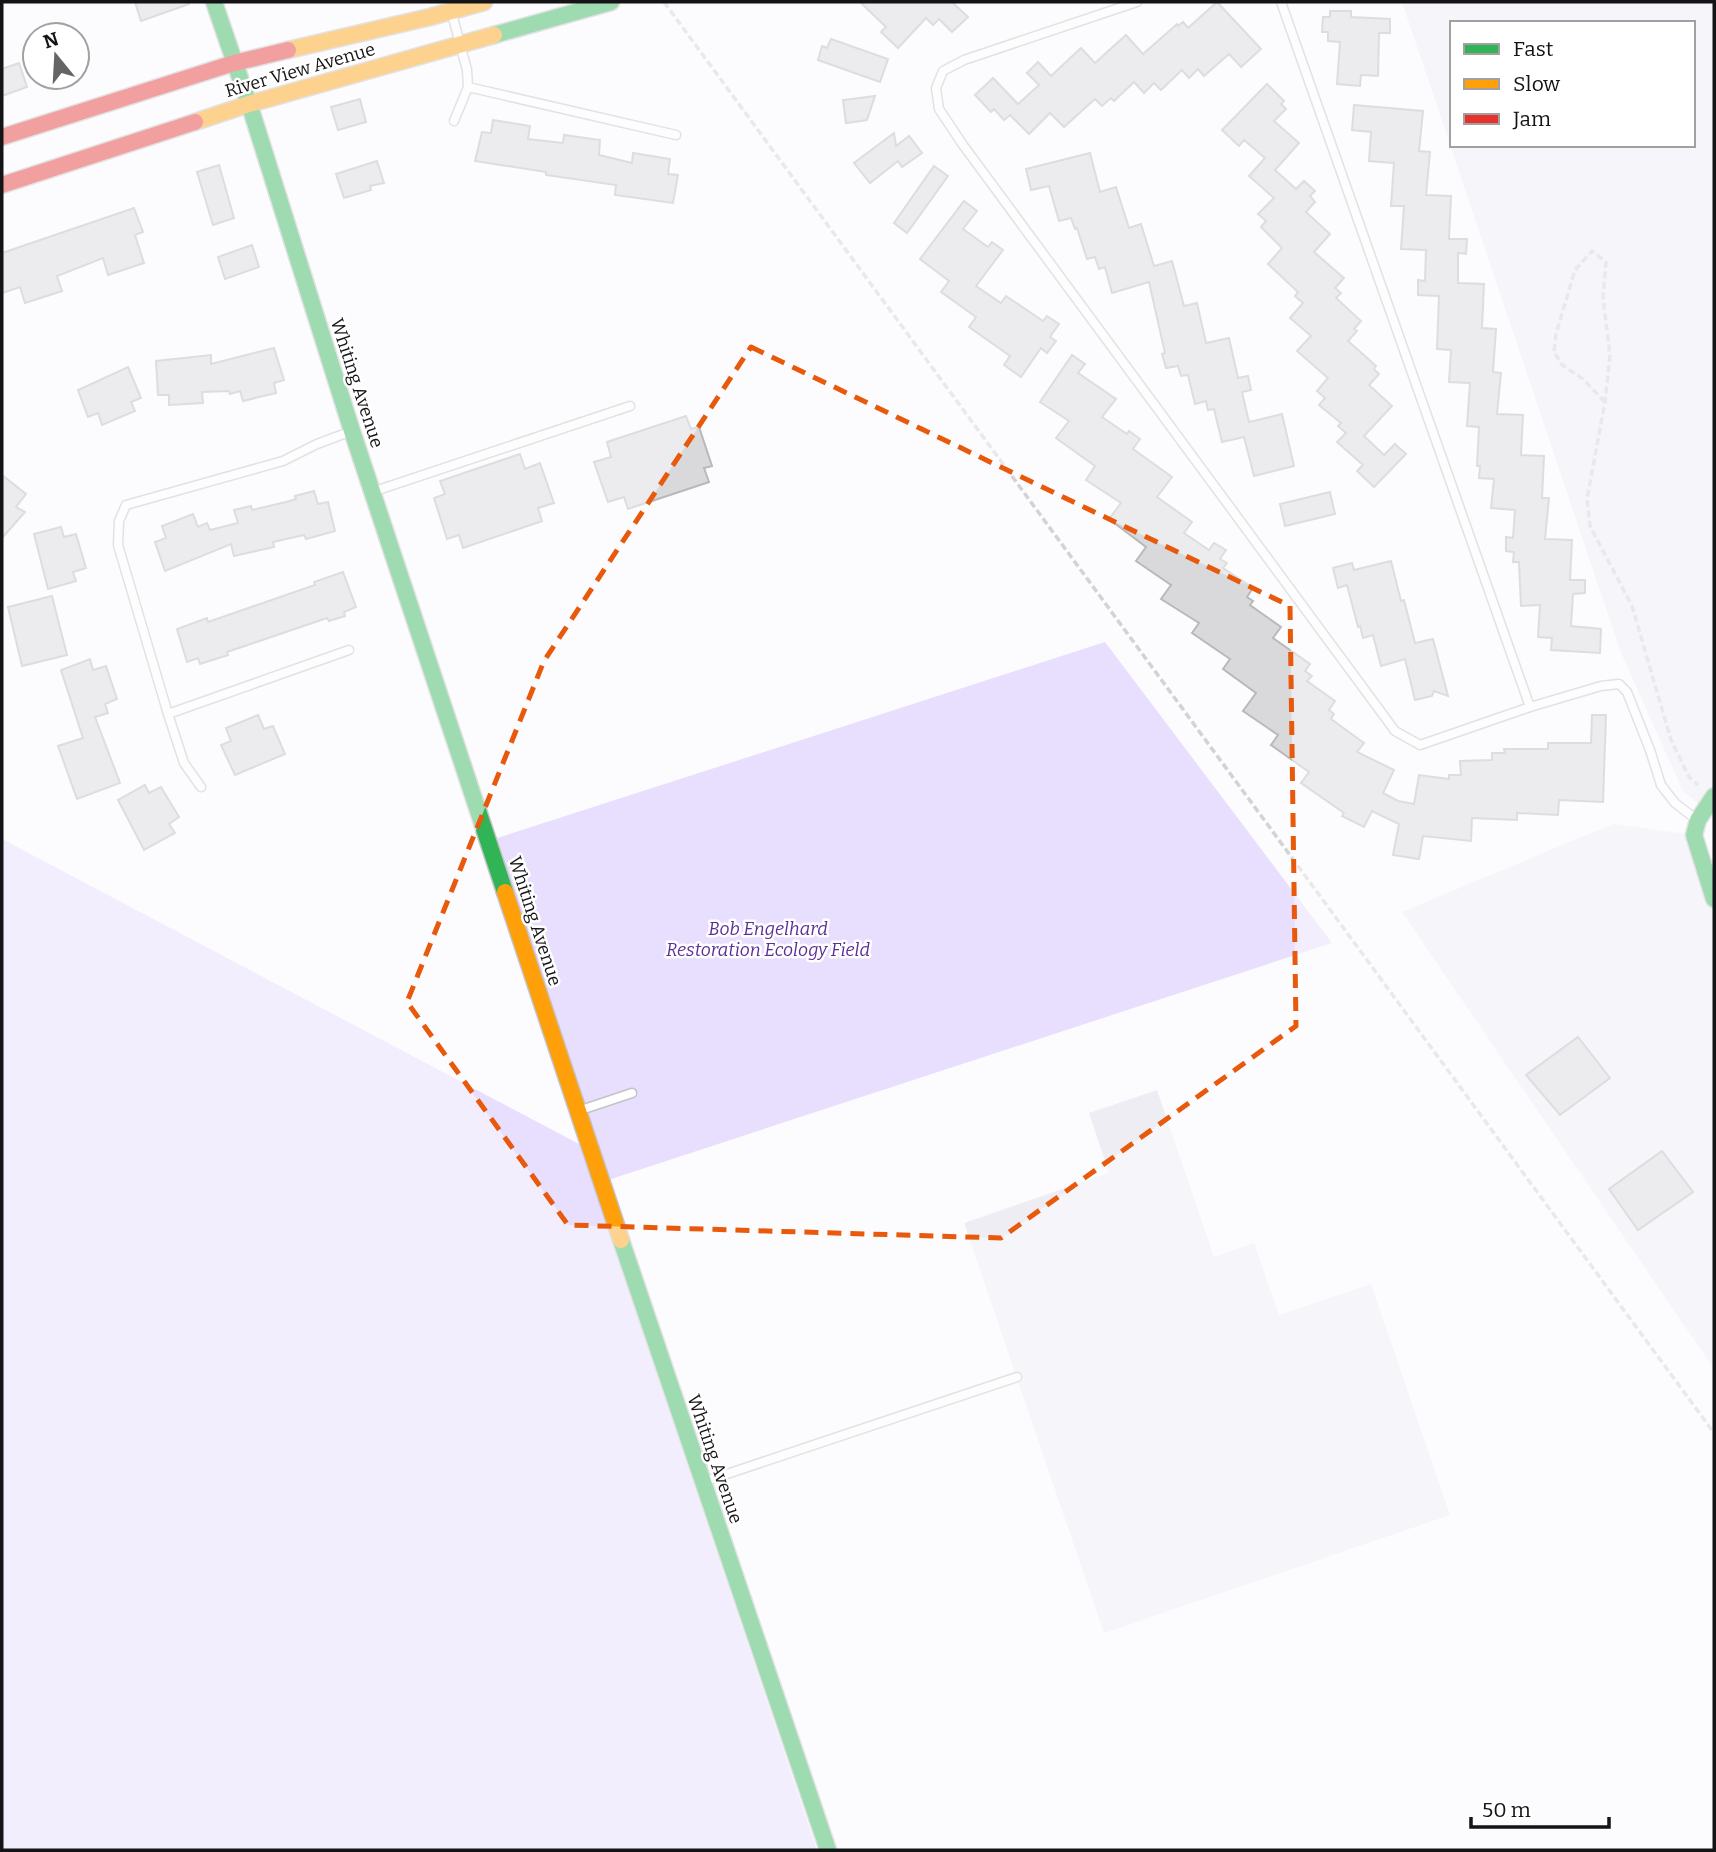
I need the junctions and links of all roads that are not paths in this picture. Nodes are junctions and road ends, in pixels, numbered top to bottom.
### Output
1 (214, 2) edge
2 (484, 2) edge
3 (611, 2) edge
4 (1137, 2) edge
5 (1281, 2) edge
6 (451, 11) junction
7 (460, 44) junction
8 (234, 63) junction
9 (468, 87) junction
10 (249, 104) junction
11 (454, 121) dead end
12 (676, 135) dead end
13 (2, 136) edge
14 (2, 185) edge
15 (630, 406) dead end
16 (352, 431) junction
17 (372, 492) junction
18 (349, 650) dead end
19 (1530, 707) junction
20 (167, 714) junction
21 (201, 787) dead end
22 (1714, 797) edge
23 (1698, 820) junction
24 (1714, 899) edge
25 (632, 1093) dead end
26 (578, 1111) junction
27 (1017, 1377) dead end
28 (703, 1482) junction
29 (828, 1850) edge

1 - 8 street, Whiting Avenue
2 - 6 street, River View Avenue
3 - 7 street, River View Avenue
4 - 19 lane
5 - 19 lane
6 - 7 lane
6 - 8 street, River View Avenue
7 - 9 lane
7 - 10 street, River View Avenue
8 - 10 street, Whiting Avenue
8 - 13 street, River View Avenue
9 - 11 lane
9 - 12 lane
10 - 14 street, River View Avenue
10 - 16 street, Whiting Avenue
15 - 17 lane
16 - 17 street, Whiting Avenue
16 - 20 lane
17 - 26 street, Whiting Avenue
18 - 20 lane
19 - 23 lane
20 - 21 lane
22 - 23 street
23 - 24 street
25 - 26 lane
26 - 28 street, Whiting Avenue
27 - 28 lane
28 - 29 street, Whiting Avenue

